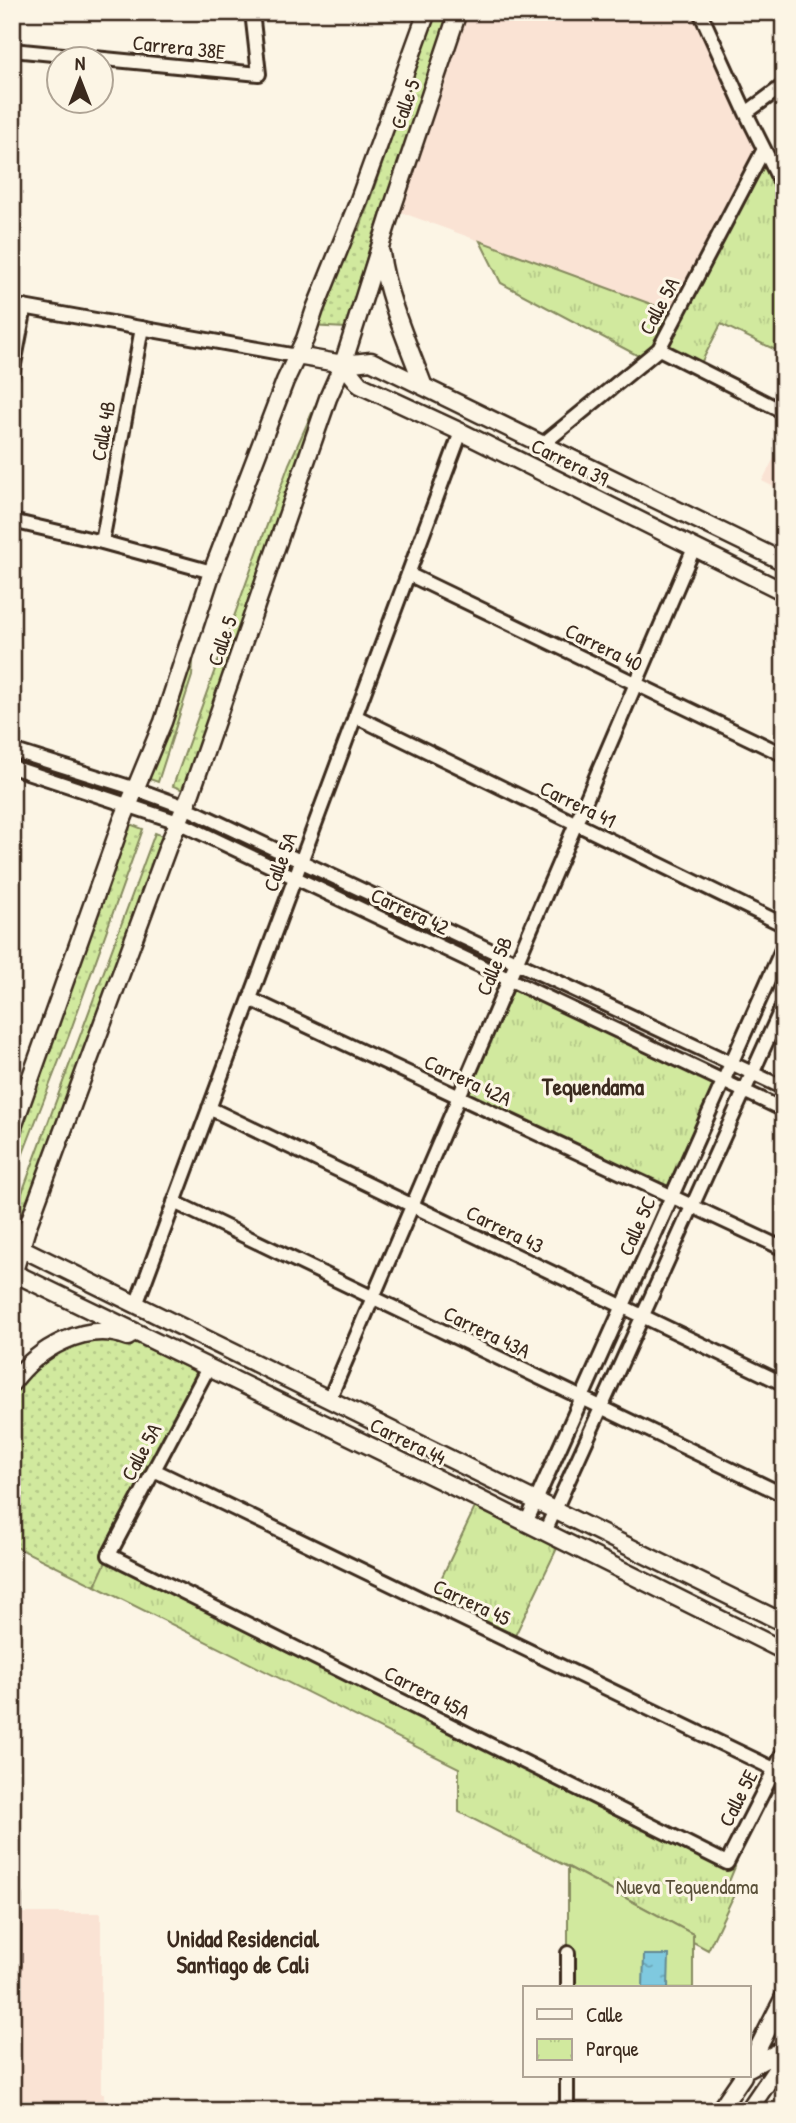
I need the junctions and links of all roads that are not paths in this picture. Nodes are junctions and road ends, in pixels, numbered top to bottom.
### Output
1 (252, 12) edge
2 (427, 12) edge
3 (458, 12) edge
4 (700, 12) edge
5 (12, 50) edge
6 (784, 85) edge
7 (746, 113) junction
8 (764, 149) junction
9 (784, 189) edge
10 (380, 246) junction
11 (19, 306) edge
12 (142, 328) junction
13 (659, 349) junction
14 (298, 356) junction
15 (343, 364) junction
16 (12, 375) edge
17 (424, 387) junction
18 (784, 412) edge
19 (461, 432) junction
20 (543, 444) junction
21 (12, 521) edge
22 (102, 542) junction
23 (694, 548) junction
24 (784, 562) edge
25 (212, 572) junction
26 (408, 573) junction
27 (784, 592) edge
28 (636, 683) junction
29 (355, 716) junction
30 (12, 750) edge
31 (784, 755) edge
32 (12, 767) edge
33 (136, 789) junction
34 (129, 804) junction
35 (185, 807) junction
36 (178, 822) junction
37 (576, 824) junction
38 (301, 861) junction
39 (295, 878) junction
40 (784, 925) edge
41 (784, 945) edge
42 (516, 962) junction
43 (509, 980) junction
44 (250, 999) junction
45 (784, 1003) edge
46 (731, 1063) junction
47 (752, 1073) junction
48 (723, 1081) junction
49 (784, 1088) edge
50 (744, 1091) junction
51 (459, 1097) junction
52 (209, 1108) junction
53 (784, 1110) edge
54 (12, 1130) edge
55 (671, 1196) junction
56 (174, 1202) junction
57 (412, 1206) junction
58 (692, 1206) junction
59 (16, 1247) edge
60 (784, 1249) edge
61 (13, 1275) edge
62 (373, 1298) junction
63 (136, 1305) junction
64 (622, 1307) junction
65 (642, 1316) junction
66 (219, 1346) junction
67 (208, 1368) junction
68 (12, 1383) edge
69 (784, 1384) edge
70 (581, 1398) junction
71 (329, 1400) junction
72 (601, 1408) junction
73 (154, 1470) junction
74 (784, 1495) edge
75 (535, 1501) junction
76 (555, 1511) junction
77 (526, 1523) junction
78 (545, 1532) junction
79 (109, 1555) joint
80 (784, 1623) edge
81 (784, 1651) edge
82 (784, 1751) edge
83 (774, 1769) junction
84 (727, 1863) joint
85 (12, 1895) edge
86 (568, 1953) dead end
87 (12, 1966) edge
88 (568, 1986) edge
89 (784, 1997) edge
90 (784, 2049) edge
91 (784, 2058) edge
92 (750, 2065) edge
93 (750, 2066) edge
94 (567, 2078) edge
95 (742, 2078) edge
96 (567, 2111) edge
97 (719, 2111) edge
98 (748, 2111) edge

1 - 5 street, Carrera 38E
2 - 14 main road, Calle 5
3 - 10 main road, Calle 5
4 - 7 street
6 - 7 street
7 - 8 street
8 - 9 street
8 - 13 street, Calle 5A
10 - 15 main road, Calle 5
10 - 17 main road
11 - 12 street, Carrera 39
11 - 16 street
12 - 14 street, Carrera 39
12 - 22 street, Calle 4B
13 - 18 street
13 - 20 street, Calle 5A
14 - 15 main road, Carrera 39
14 - 25 main road, Calle 5
15 - 17 main road, Carrera 39
15 - 19 main road, Carrera 39
15 - 35 main road, Calle 5
17 - 20 main road, Carrera 39
19 - 23 main road, Carrera 39
19 - 26 street, Calle 5A
20 - 24 main road, Carrera 39
21 - 22 street
22 - 25 street
23 - 27 main road, Carrera 39
23 - 28 street, Calle 5B
25 - 33 main road, Calle 5
26 - 28 street, Carrera 40
26 - 29 street, Calle 5A
28 - 31 street, Carrera 40
28 - 37 street, Calle 5B
29 - 37 street, Carrera 41
29 - 38 street, Calle 5A
30 - 33 street, Carrera 42
32 - 34 street, Carrera 42
33 - 34 main road, Calle 5
33 - 35 street, Carrera 42
34 - 36 street, Carrera 42
34 - 54 main road, Calle 5
35 - 36 main road, Calle 5
35 - 38 street, Carrera 42
36 - 39 street, Carrera 42
36 - 59 main road, Calle 5
37 - 40 street, Carrera 41
37 - 42 street, Calle 5B
38 - 39 street, Calle 5A
38 - 42 street, Carrera 42
39 - 43 street, Carrera 42
39 - 44 street, Calle 5A
41 - 46 street, Calle 5C
42 - 43 street, Calle 5B
42 - 46 street, Carrera 42
43 - 48 street, Carrera 42
43 - 51 street, Calle 5B
44 - 51 street, Carrera 42A
44 - 52 street, Calle 5A
45 - 47 street, Calle 5C
46 - 47 street, Carrera 42
46 - 48 street, Calle 5C
47 - 49 street, Carrera 42
47 - 50 street, Calle 5C
48 - 50 street, Carrera 42
48 - 55 street, Calle 5C
50 - 53 street, Carrera 42
50 - 58 street, Calle 5C
51 - 55 street, Carrera 42A
51 - 57 street, Calle 5B
52 - 56 street, Calle 5A
52 - 57 street, Carrera 43
55 - 58 street, Carrera 42A
55 - 64 street, Calle 5C
56 - 62 street, Carrera 43A
56 - 63 street, Calle 5A
57 - 62 street, Calle 5B
57 - 64 street, Carrera 43
58 - 60 street, Carrera 42A
58 - 65 street, Calle 5C
59 - 61 main road, Calle 5
59 - 63 main road, Carrera 44
61 - 67 main road, Carrera 44
62 - 70 street, Carrera 43A
62 - 71 street, Calle 5B
63 - 66 main road, Carrera 44
64 - 65 street, Carrera 43
64 - 70 street, Calle 5C
65 - 69 street, Carrera 43
65 - 72 street, Calle 5C
66 - 67 main road
66 - 71 main road, Carrera 44
67 - 68 main road
67 - 73 street, Calle 5A
67 - 77 main road, Carrera 44
70 - 72 street, Carrera 43A
70 - 75 street, Calle 5C
71 - 75 main road, Carrera 44
72 - 74 street, Carrera 43A
72 - 76 street, Calle 5C
73 - 79 street, Calle 5A
73 - 83 street, Carrera 45
75 - 76 main road, Carrera 44
75 - 77 street, Calle 5C
76 - 78 street, Calle 5C
76 - 80 main road, Carrera 44
77 - 78 main road, Carrera 44
78 - 81 main road, Carrera 44
79 - 84 street, Carrera 45A
82 - 83 street, Calle 5E
83 - 84 street, Calle 5E
85 - 87 main road
86 - 88 street
89 - 92 main road
90 - 93 main road
91 - 98 main road
94 - 96 street
95 - 97 main road

